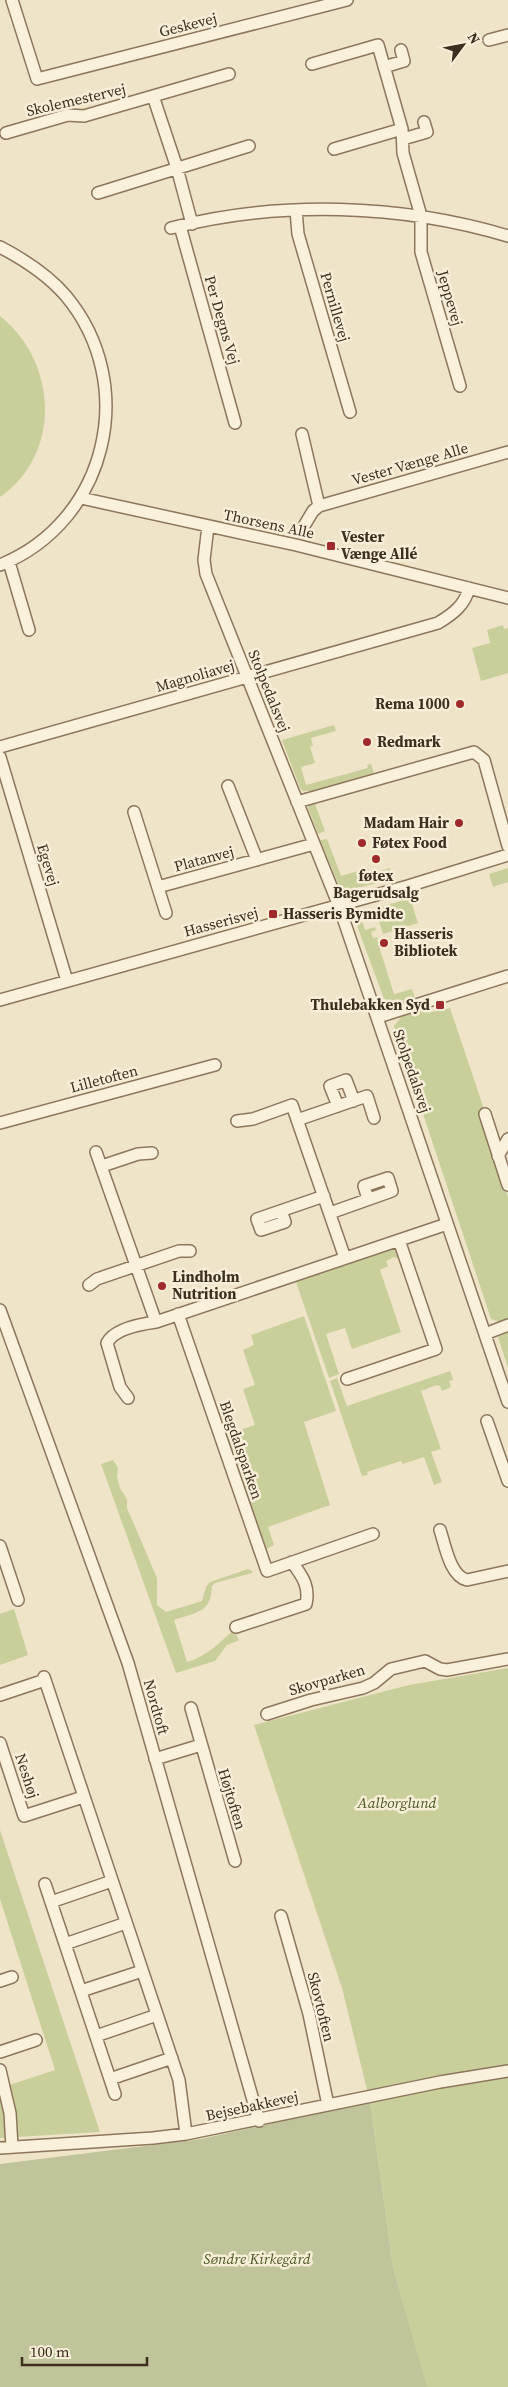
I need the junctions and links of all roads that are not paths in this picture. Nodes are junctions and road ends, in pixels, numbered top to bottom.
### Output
1 (12, 0) edge
2 (347, 0) edge
3 (508, 35) edge
4 (489, 40) dead end
5 (401, 50) dead end
6 (312, 64) dead end
7 (384, 67) junction
8 (229, 74) dead end
9 (153, 96) junction
10 (424, 122) dead end
11 (6, 133) dead end
12 (402, 134) junction
13 (248, 146) dead end
14 (334, 148) dead end
15 (177, 168) junction
16 (98, 193) dead end
17 (296, 210) junction
18 (421, 216) junction
19 (192, 224) junction
20 (508, 236) edge
21 (0, 247) edge
22 (460, 386) dead end
23 (350, 412) dead end
24 (235, 423) dead end
25 (302, 434) dead end
26 (508, 452) edge
27 (81, 498) junction
28 (319, 506) junction
29 (208, 526) junction
30 (301, 531) dead end
31 (4, 563) edge
32 (469, 588) junction
33 (508, 598) edge
34 (29, 630) dead end
35 (247, 677) junction
36 (0, 747) edge
37 (0, 757) edge
38 (228, 786) dead end
39 (297, 802) junction
40 (134, 812) dead end
41 (314, 844) junction
42 (508, 846) edge
43 (508, 856) edge
44 (257, 860) junction
45 (158, 887) junction
46 (339, 906) junction
47 (166, 913) dead end
48 (508, 976) edge
49 (67, 981) junction
50 (0, 1000) edge
51 (378, 1017) junction
52 (215, 1065) dead end
53 (354, 1101) junction
54 (338, 1106) junction
55 (485, 1114) dead end
56 (374, 1118) dead end
57 (298, 1120) junction
58 (237, 1121) dead end
59 (0, 1123) edge
60 (508, 1139) edge
61 (96, 1152) dead end
62 (152, 1153) dead end
63 (498, 1156) junction
64 (102, 1166) junction
65 (508, 1185) edge
66 (324, 1196) junction
67 (368, 1199) dead end
68 (281, 1211) dead end
69 (330, 1213) junction
70 (447, 1224) junction
71 (399, 1240) junction
72 (190, 1251) dead end
73 (345, 1258) junction
74 (137, 1266) junction
75 (89, 1286) dead end
76 (0, 1310) edge
77 (178, 1314) junction
78 (156, 1322) junction
79 (508, 1325) edge
80 (484, 1334) junction
81 (347, 1379) dead end
82 (128, 1398) dead end
83 (508, 1402) edge
84 (488, 1421) dead end
85 (508, 1482) edge
86 (440, 1530) dead end
87 (373, 1534) dead end
88 (0, 1546) edge
89 (292, 1562) junction
90 (4, 1571) edge
91 (508, 1571) edge
92 (18, 1600) dead end
93 (236, 1627) dead end
94 (508, 1659) edge
95 (0, 1695) edge
96 (191, 1708) dead end
97 (267, 1714) dead end
98 (0, 1743) edge
99 (201, 1745) junction
100 (155, 1759) junction
101 (83, 1797) junction
102 (235, 1861) dead end
103 (112, 1881) junction
104 (45, 1884) dead end
105 (51, 1902) junction
106 (281, 1916) dead end
107 (126, 1923) junction
108 (65, 1944) junction
109 (142, 1971) junction
110 (12, 1977) dead end
111 (0, 1981) edge
112 (81, 1991) junction
113 (157, 2015) junction
114 (96, 2036) junction
115 (36, 2040) dead end
116 (0, 2052) edge
117 (172, 2058) junction
118 (508, 2071) edge
119 (0, 2073) edge
120 (110, 2078) junction
121 (116, 2094) dead end
122 (328, 2105) junction
123 (259, 2121) junction
124 (186, 2134) junction
125 (6, 2147) edge

1 - 2 street, Geskevej
3 - 4 street
5 - 7 street
6 - 7 street, Jeppevej
7 - 12 street, Jeppevej
8 - 9 street, Skolemestervej
9 - 11 street, Skolemestervej
9 - 15 street
10 - 12 street
12 - 14 street
12 - 18 street, Jeppevej
13 - 15 street
15 - 16 street
15 - 19 street
17 - 18 street
17 - 19 street
17 - 23 street, Pernillevej
18 - 20 street
18 - 22 street, Jeppevej
19 - 24 street, Per Degns Vej
21 - 27 street
25 - 28 street
26 - 28 street, Vester Vænge Alle
27 - 29 street, Thorsens Alle
27 - 31 street
28 - 30 street
29 - 32 street, Thorsens Alle
29 - 35 street, Stolpedalsvej
31 - 34 street
32 - 33 street, Thorsens Alle
32 - 35 street, Magnoliavej
35 - 36 street, Magnoliavej
35 - 39 street, Stolpedalsvej
37 - 49 street, Egevej
38 - 44 street, Platanvej
39 - 41 street, Stolpedalsvej
39 - 42 street
40 - 45 street, Platanvej
41 - 44 street, Platanvej
41 - 46 street, Stolpedalsvej
43 - 46 street, Hasserisvej
44 - 45 street, Platanvej
45 - 47 street, Platanvej
46 - 49 street, Hasserisvej
46 - 51 street, Stolpedalsvej
48 - 51 street
49 - 50 street, Hasserisvej
51 - 70 street, Stolpedalsvej
52 - 59 street, Lilletoften
53 - 54 street
53 - 54 street
53 - 56 street
54 - 57 street
55 - 63 street
57 - 58 street
57 - 66 street
60 - 63 street
61 - 64 street
62 - 64 street
63 - 65 street
64 - 74 street
66 - 68 street
66 - 69 street
67 - 69 street
69 - 73 street
70 - 71 street
70 - 80 street, Stolpedalsvej
71 - 73 street
71 - 81 street
72 - 74 street
73 - 77 street
74 - 75 street
74 - 78 street
76 - 100 street, Nordtoft
77 - 78 street
77 - 89 street, Blegdalsparken
78 - 82 street
79 - 80 street
80 - 83 street, Stolpedalsvej
84 - 85 street
86 - 91 street
87 - 89 street, Blegdalsparken
88 - 90 street
89 - 93 street
90 - 92 street
94 - 97 street, Skovparken
95 - 101 street
96 - 99 street, Højtoften
98 - 101 street, Neshøj
99 - 100 street
99 - 102 street, Højtoften
100 - 123 street, Nordtoft
101 - 103 street
103 - 105 street
103 - 107 street
104 - 105 street
105 - 108 street
106 - 122 street, Skovtoften
107 - 108 street
107 - 109 street
108 - 112 street
109 - 112 street
109 - 113 street
110 - 111 street
112 - 114 street
113 - 114 street
113 - 117 street
114 - 120 street
115 - 116 street
117 - 120 street
117 - 124 street
118 - 122 street, Bejsebakkevej
119 - 125 street
120 - 121 street
122 - 123 street, Bejsebakkevej
123 - 124 street, Bejsebakkevej
124 - 125 street, Bejsebakkevej

